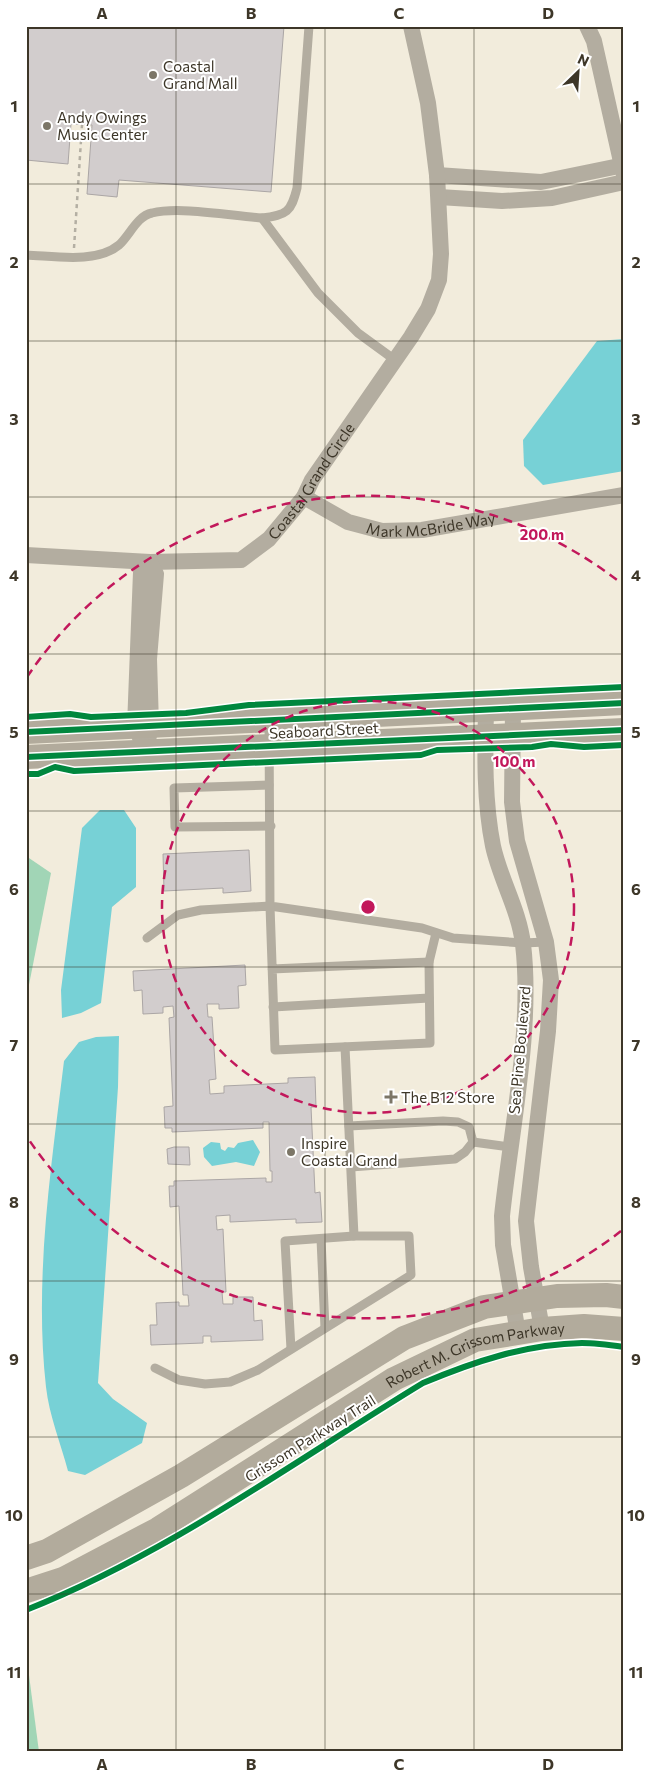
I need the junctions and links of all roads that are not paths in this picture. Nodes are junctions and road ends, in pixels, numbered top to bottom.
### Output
1 (308, 26) edge
2 (411, 26) edge
3 (587, 26) edge
4 (623, 169) edge
5 (437, 175) junction
6 (624, 182) edge
7 (439, 197) junction
8 (262, 218) junction
9 (26, 255) edge
10 (394, 360) junction
11 (624, 495) edge
12 (304, 498) junction
13 (26, 555) edge
14 (150, 562) junction
15 (624, 703) edge
16 (513, 708) junction
17 (486, 710) junction
18 (269, 720) junction
19 (143, 726) junction
20 (624, 730) edge
21 (26, 732) edge
22 (513, 735) junction
23 (485, 736) junction
24 (269, 746) junction
25 (146, 751) junction
26 (26, 757) edge
27 (269, 785) junction
28 (271, 826) junction
29 (270, 906) junction
30 (436, 933) junction
31 (147, 938) dead end
32 (546, 942) junction
33 (523, 943) junction
34 (429, 962) junction
35 (272, 969) junction
36 (429, 998) junction
37 (273, 1008) junction
38 (345, 1047) junction
39 (349, 1126) junction
40 (473, 1142) junction
41 (510, 1147) junction
42 (536, 1147) junction
43 (351, 1167) junction
44 (354, 1236) junction
45 (321, 1239) junction
46 (624, 1297) edge
47 (537, 1299) junction
48 (512, 1302) junction
49 (325, 1328) junction
50 (542, 1329) junction
51 (624, 1329) edge
52 (518, 1333) junction
53 (291, 1349) junction
54 (155, 1368) dead end
55 (26, 1558) edge
56 (26, 1591) edge

1 - 8 lane
2 - 5 street, Coastal Grand Circle
3 - 4 street
4 - 5 street
5 - 7 street, Coastal Grand Circle
6 - 7 street
7 - 10 street, Coastal Grand Circle
8 - 9 lane
8 - 10 lane
10 - 12 street, Coastal Grand Circle
11 - 12 street, Mark McBride Way
12 - 14 street, Coastal Grand Circle
13 - 14 street, Coastal Grand Circle
14 - 19 street
15 - 16 main road, Seaboard Street
16 - 17 main road, Seaboard Street
16 - 22 street, Sea Pine Boulevard
17 - 18 main road, Seaboard Street
17 - 23 street, Sea Pine Boulevard
18 - 19 main road, Seaboard Street
18 - 24 lane
19 - 21 main road, Seaboard Street
19 - 25 street
20 - 22 main road, Seaboard Street
22 - 23 main road, Seaboard Street
22 - 32 street, Sea Pine Boulevard
23 - 24 main road, Seaboard Street
23 - 33 street, Sea Pine Boulevard
24 - 25 main road, Seaboard Street
24 - 27 lane
25 - 26 main road, Seaboard Street
27 - 28 lane
27 - 28 lane
28 - 29 lane
29 - 30 lane
29 - 31 lane
29 - 35 lane
30 - 33 lane
30 - 34 lane
32 - 33 lane
32 - 42 street, Sea Pine Boulevard
33 - 41 street, Sea Pine Boulevard
34 - 35 lane
34 - 36 lane
35 - 37 lane
36 - 37 lane
36 - 38 lane
37 - 38 lane
38 - 39 lane
39 - 40 lane
39 - 43 lane
40 - 41 lane
40 - 43 lane
41 - 42 street
41 - 48 street, Sea Pine Boulevard
42 - 47 street, Sea Pine Boulevard
43 - 44 lane
44 - 45 lane
44 - 49 lane
45 - 49 lane
45 - 53 lane
46 - 47 main road, Robert M. Grissom Parkway
47 - 48 main road, Robert M. Grissom Parkway
47 - 50 street, Sea Pine Boulevard
48 - 52 street, Sea Pine Boulevard
48 - 55 main road, Robert M. Grissom Parkway
49 - 53 lane
50 - 51 main road, Robert M. Grissom Parkway
50 - 52 main road, Robert M. Grissom Parkway
52 - 56 main road, Robert M. Grissom Parkway
53 - 54 lane

